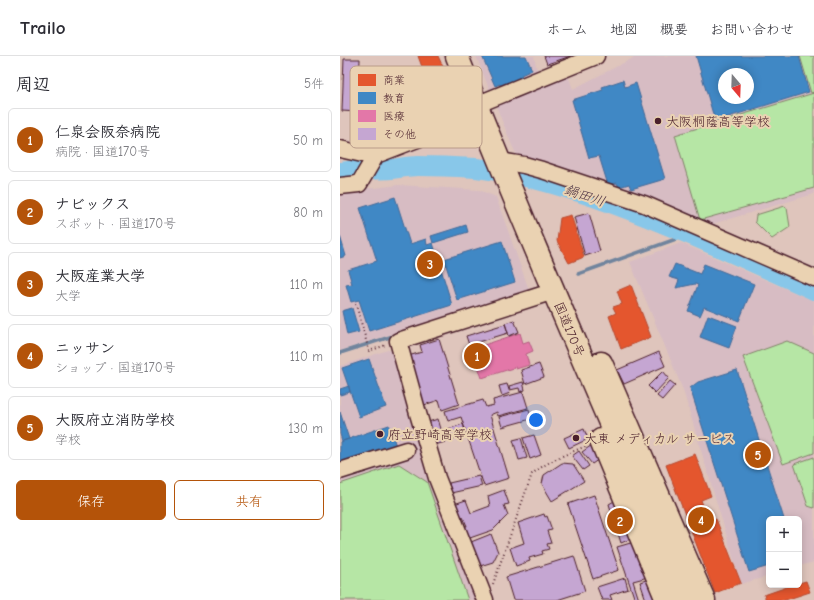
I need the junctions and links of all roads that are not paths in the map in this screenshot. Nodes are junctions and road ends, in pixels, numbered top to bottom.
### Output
1 (457, 56) edge
2 (596, 56) edge
3 (461, 66) edge
4 (482, 108) edge
5 (482, 119) edge
6 (396, 148) edge
7 (340, 149) edge
8 (374, 158) junction
9 (504, 170) junction
10 (340, 186) edge
11 (814, 278) edge
12 (554, 291) junction
13 (406, 450) dead end
14 (340, 471) edge
15 (485, 600) edge
16 (667, 600) edge
17 (686, 600) edge
18 (704, 600) edge

1 - 3 highway, 国道170号
2 - 4 street
5 - 9 highway, 国道170号
6 - 8 street
7 - 8 street
8 - 10 street
9 - 11 street
9 - 12 highway, 国道170号
12 - 15 street
12 - 16 highway
12 - 17 highway, 国道170号
12 - 18 highway
13 - 14 street

